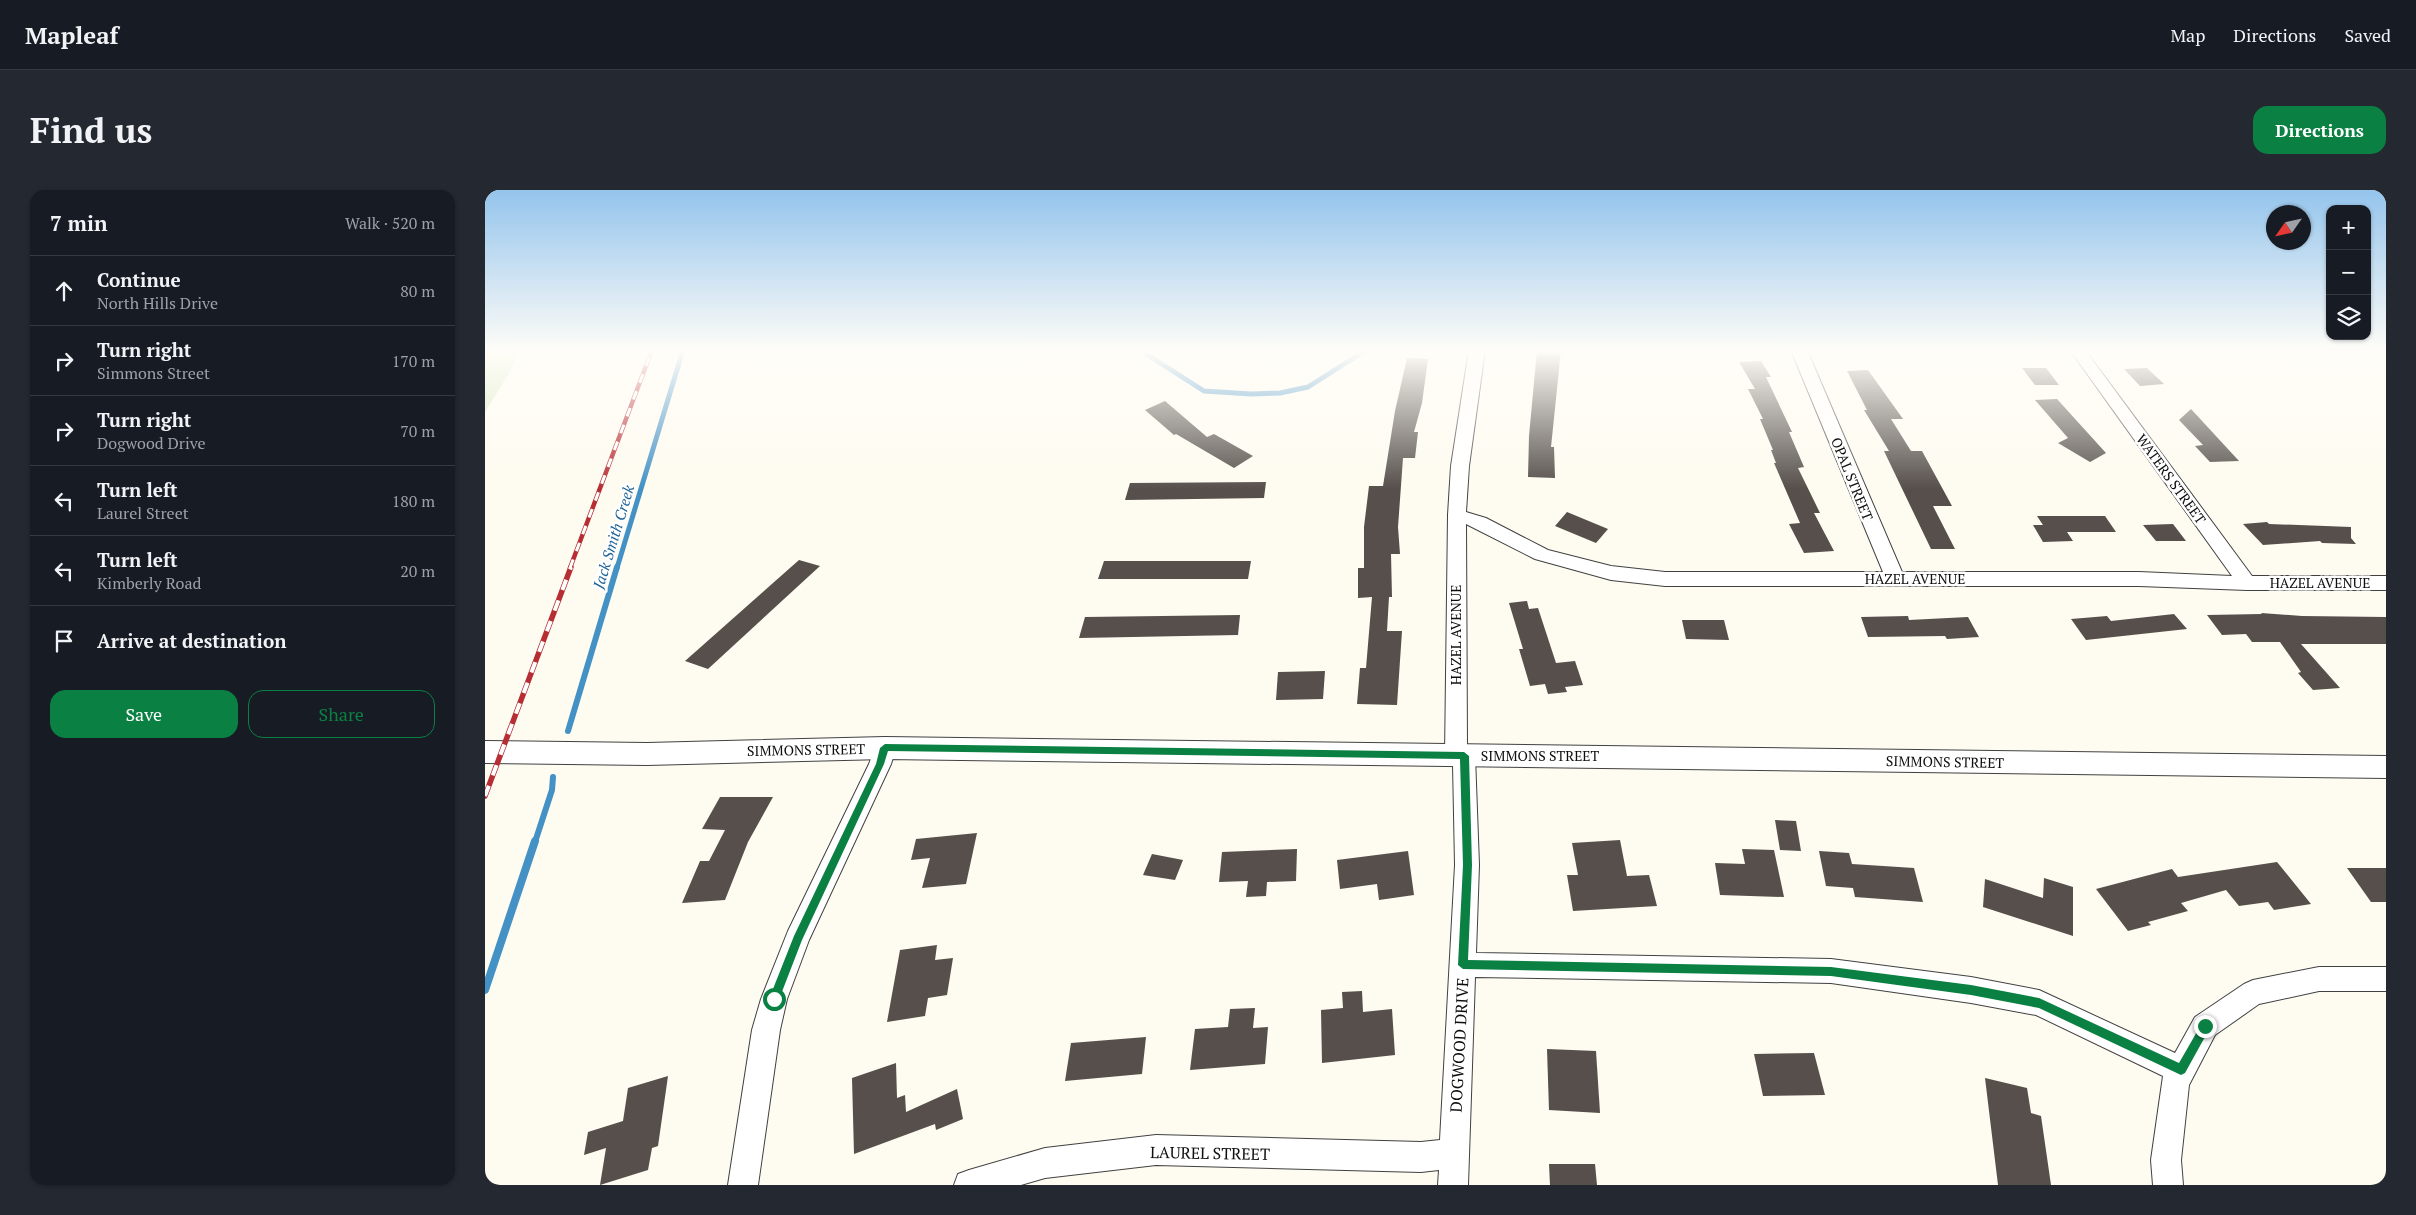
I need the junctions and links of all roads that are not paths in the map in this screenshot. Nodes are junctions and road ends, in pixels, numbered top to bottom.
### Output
1 (1470, 396) edge
2 (1818, 396) edge
3 (2111, 396) edge
4 (1457, 515) junction
5 (1895, 579) junction
6 (2247, 583) junction
7 (2386, 583) edge
8 (885, 748) junction
9 (485, 752) edge
10 (1460, 756) junction
11 (2386, 767) edge
12 (1463, 965) junction
13 (2386, 979) edge
14 (2181, 1070) junction
15 (1454, 1153) junction
16 (743, 1185) edge
17 (969, 1185) edge
18 (1453, 1185) edge
19 (2168, 1185) edge

1 - 4 street, HAZEL AVENUE
2 - 5 street, OPAL STREET
3 - 6 street, WATERS STREET
4 - 5 street, HAZEL AVENUE
4 - 10 street, HAZEL AVENUE
5 - 6 street, HAZEL AVENUE
6 - 7 street, HAZEL AVENUE
8 - 9 street, SIMMONS STREET
8 - 10 street, SIMMONS STREET
8 - 16 street
10 - 11 street, SIMMONS STREET
10 - 12 street, DOGWOOD DRIVE
12 - 14 street
12 - 15 street, DOGWOOD DRIVE
13 - 14 street
14 - 19 street
15 - 17 street, LAUREL STREET
15 - 18 street, DOGWOOD DRIVE

